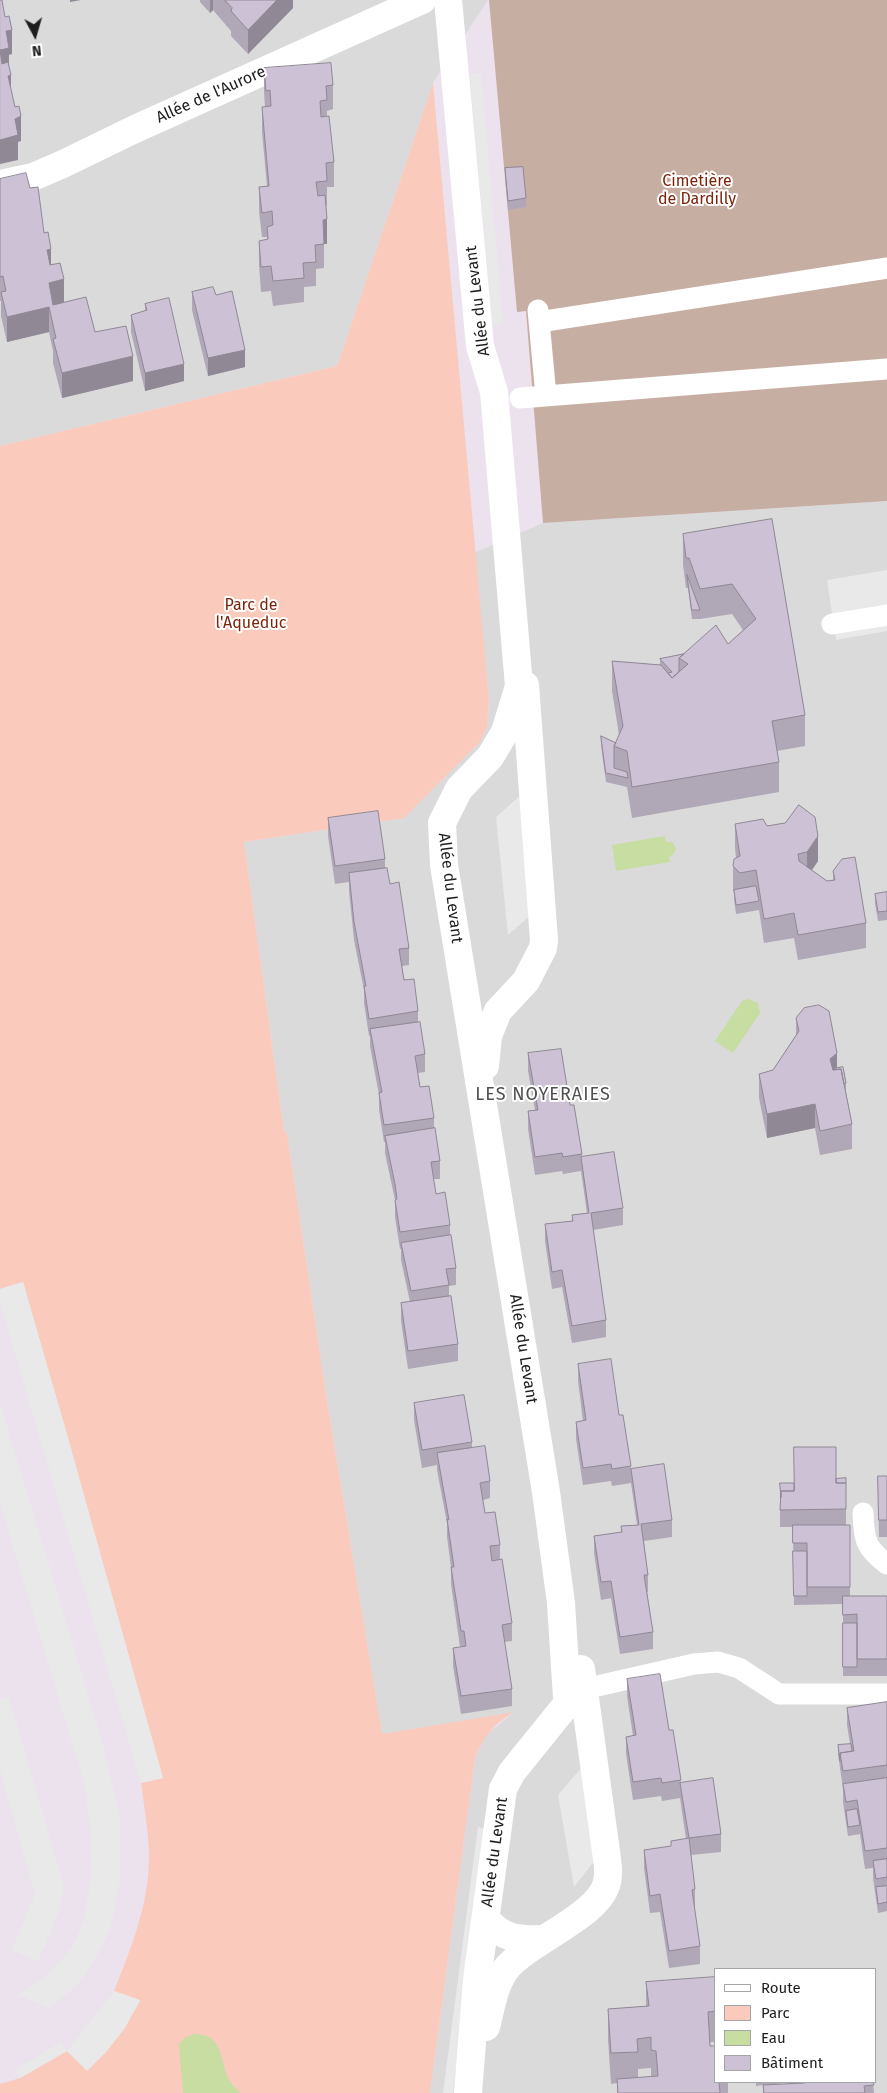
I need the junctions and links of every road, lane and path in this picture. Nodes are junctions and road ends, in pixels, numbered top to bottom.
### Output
1 (422, 0) edge
2 (448, 0) edge
3 (0, 184) edge
4 (887, 268) edge
5 (887, 369) edge
6 (546, 396) junction
7 (520, 398) dead end
8 (513, 600) junction
9 (887, 614) edge
10 (832, 624) dead end
11 (490, 757) junction
12 (534, 780) junction
13 (462, 976) junction
14 (516, 993) junction
15 (483, 1095) junction
16 (862, 1513) dead end
17 (887, 1564) edge
18 (561, 1603) junction
19 (584, 1689) junction
20 (887, 1694) edge
21 (540, 1737) junction
22 (591, 1756) junction
23 (486, 1919) junction
24 (544, 1939) junction
25 (468, 2093) edge

1 - 3 street, Allée de l'Aurore
2 - 8 street, Allée du Levant
4 - 6 lane
5 - 6 lane
6 - 7 lane
8 - 11 street, Allée du Levant
8 - 12 street, Allée du Levant
9 - 10 lane
11 - 12 street
11 - 13 street, Allée du Levant
12 - 14 street, Allée du Levant
13 - 14 street
13 - 15 street, Allée du Levant
14 - 15 street, Allée du Levant
15 - 18 street, Allée du Levant
16 - 17 lane
18 - 19 street, Allée du Levant
18 - 21 street, Allée du Levant
19 - 20 lane
19 - 22 street, Allée du Levant
21 - 22 street
21 - 23 street, Allée du Levant
22 - 24 street, Allée du Levant
23 - 24 street, Allée du Levant
23 - 25 street, Allée du Levant
24 - 25 street, Allée du Levant

